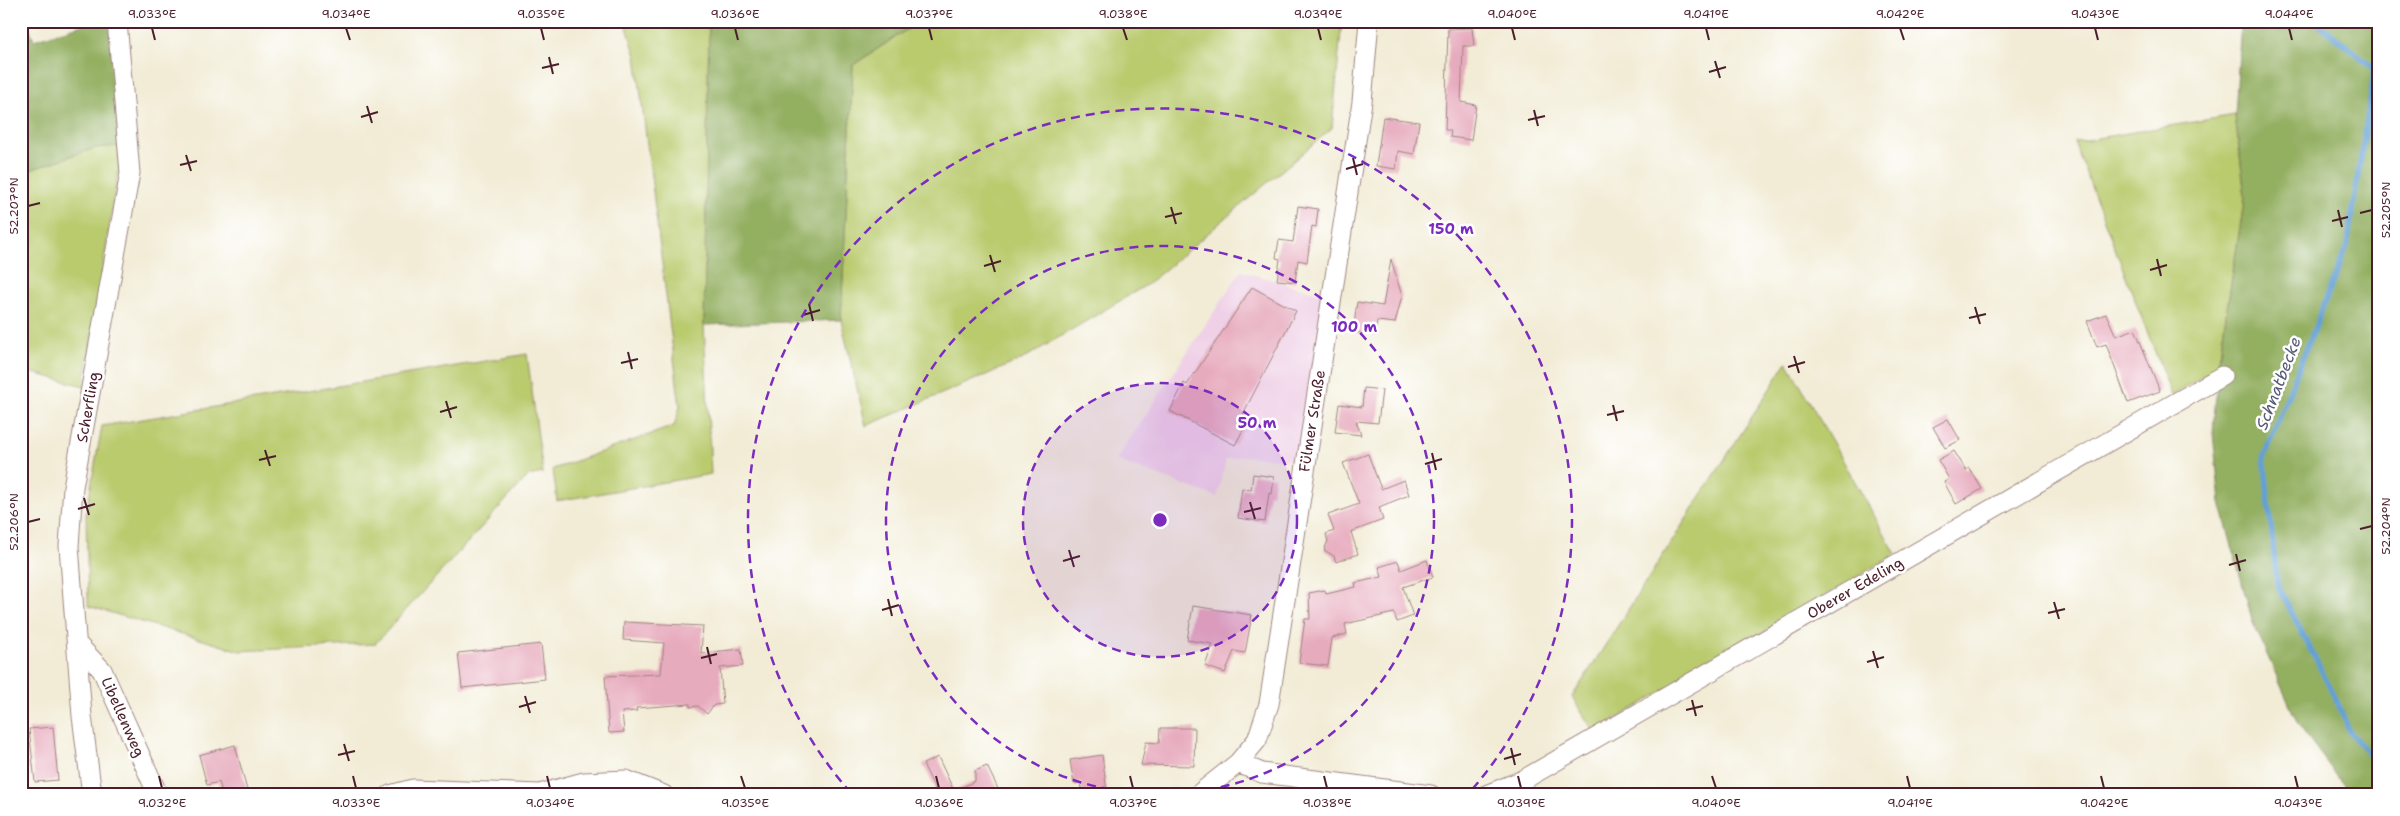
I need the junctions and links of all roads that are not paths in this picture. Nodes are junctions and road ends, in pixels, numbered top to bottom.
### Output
1 (117, 21) edge
2 (1369, 21) edge
3 (2222, 376) dead end
4 (78, 645) junction
5 (1238, 763) junction
6 (92, 795) edge
7 (158, 795) edge
8 (390, 795) edge
9 (664, 795) edge
10 (1198, 795) edge
11 (1431, 795) edge
12 (1486, 795) edge

1 - 4 street, Scherfling
2 - 5 street, Fülmer Straße
3 - 12 street, Oberer Edeling
4 - 6 street, Scherfling
4 - 7 street, Libellenweg
5 - 10 street, Fülmer Straße
5 - 11 street
8 - 9 street

